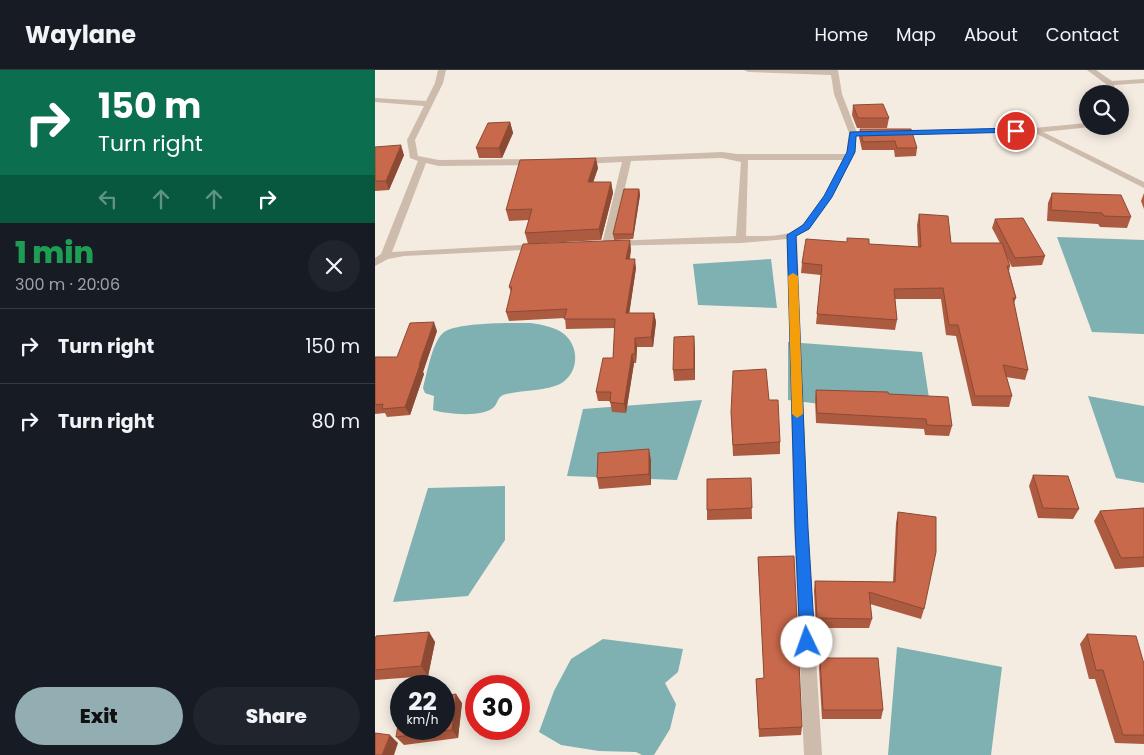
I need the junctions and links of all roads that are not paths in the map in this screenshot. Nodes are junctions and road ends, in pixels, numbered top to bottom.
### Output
1 (442, 70) edge
2 (748, 70) edge
3 (1091, 70) edge
4 (834, 72) edge
5 (1144, 81) edge
6 (1110, 83) joint
7 (375, 100) edge
8 (429, 104) junction
9 (1079, 126) edge
10 (1034, 130) junction
11 (882, 133) edge
12 (737, 157) junction
13 (849, 157) junction
14 (627, 160) junction
15 (422, 161) junction
16 (542, 162) edge
17 (570, 162) edge
18 (1144, 185) edge
19 (791, 235) junction
20 (741, 240) junction
21 (550, 246) edge
22 (385, 256) junction
23 (375, 263) edge
24 (813, 755) edge

1 - 8 street
2 - 4 street
3 - 6 street
4 - 13 street
5 - 6 street
7 - 8 street
8 - 15 street
9 - 10 street
10 - 11 street
10 - 18 street
12 - 13 street
12 - 14 street
12 - 20 street
13 - 19 street
14 - 17 street
14 - 20 street
15 - 16 street
15 - 22 street
19 - 20 street
19 - 24 street
21 - 22 street
22 - 23 street

